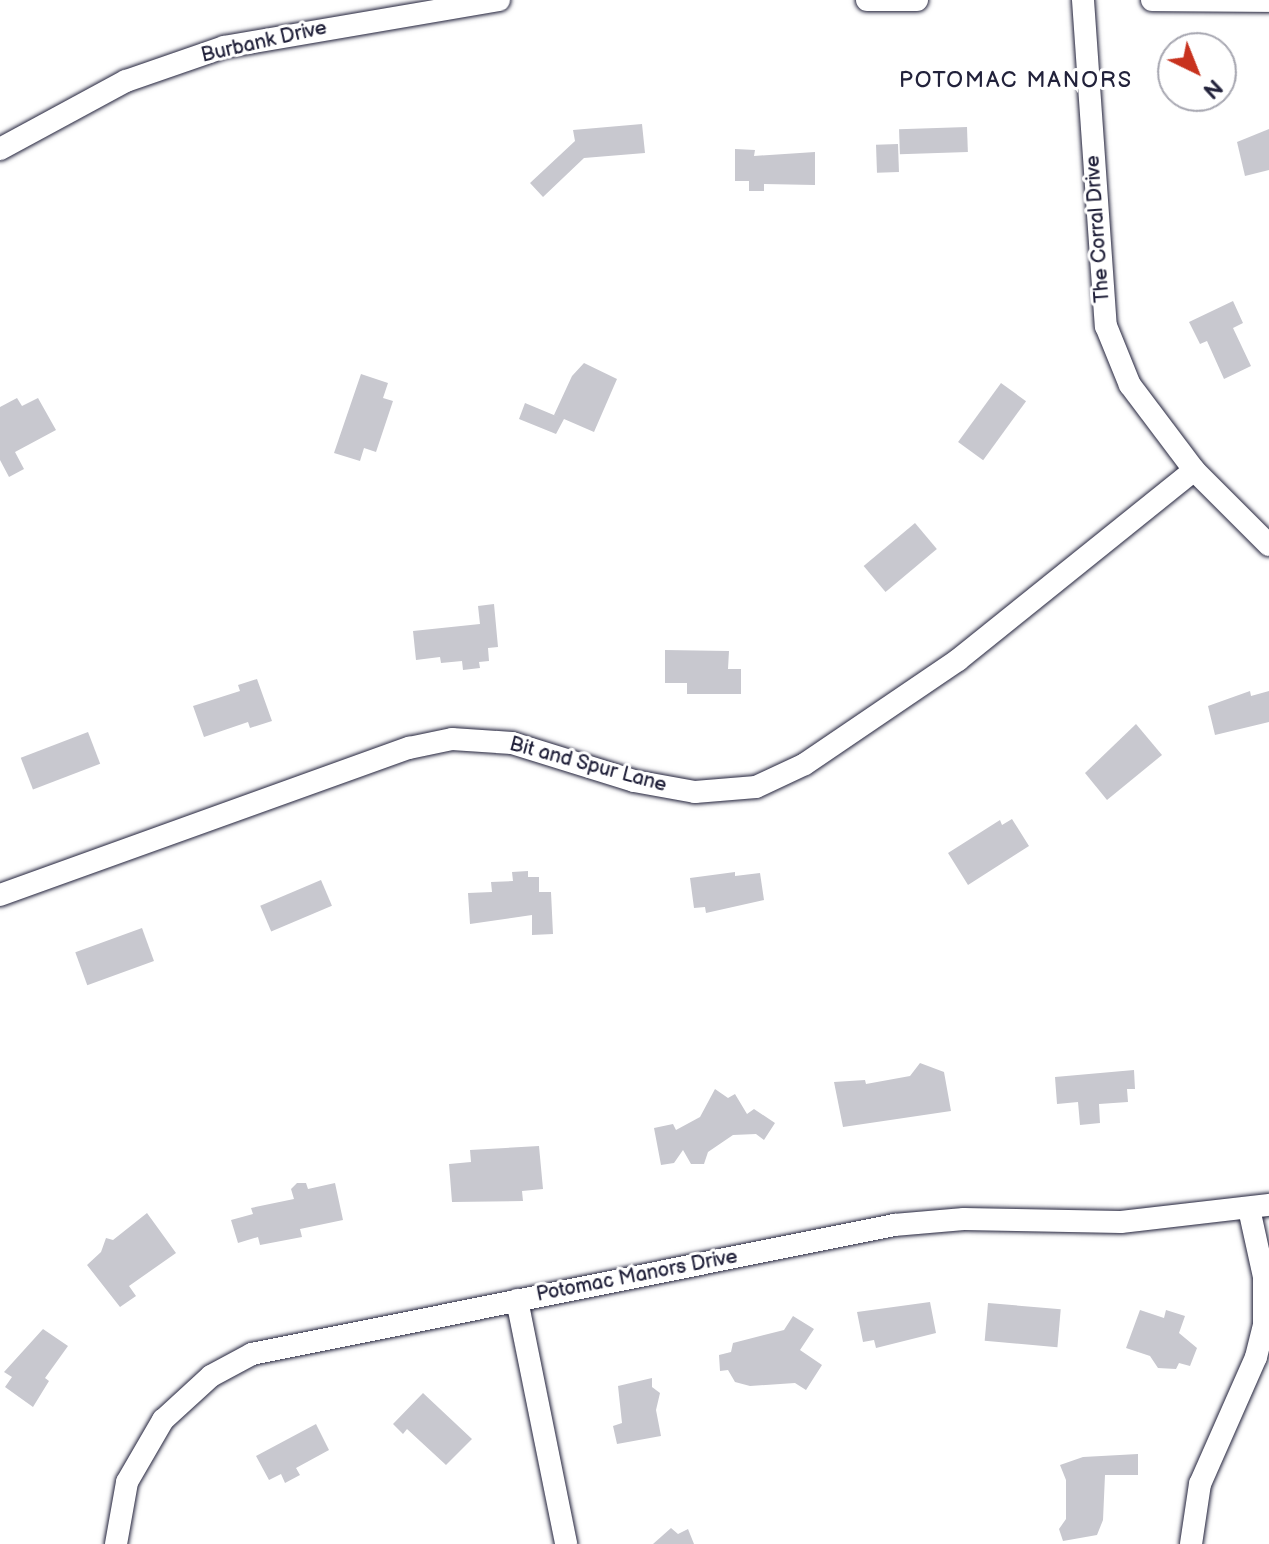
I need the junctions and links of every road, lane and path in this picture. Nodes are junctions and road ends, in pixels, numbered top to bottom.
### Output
1 (499, 0) edge
2 (867, 0) edge
3 (917, 0) edge
4 (1083, 0) edge
5 (1152, 0) edge
6 (1269, 1) edge
7 (0, 149) edge
8 (1194, 470) junction
9 (1269, 545) edge
10 (0, 895) edge
11 (1259, 1207) edge
12 (517, 1300) junction
13 (116, 1544) edge
14 (566, 1544) edge
15 (1191, 1544) edge

1 - 7 street, Burbank Drive
2 - 3 street
4 - 8 street, The Corral Drive
5 - 6 street
8 - 9 street, The Corral Drive
8 - 10 street, Bit and Spur Lane
11 - 12 street, Potomac Manors Drive
11 - 15 street
12 - 13 street, Potomac Manors Drive
12 - 14 street

